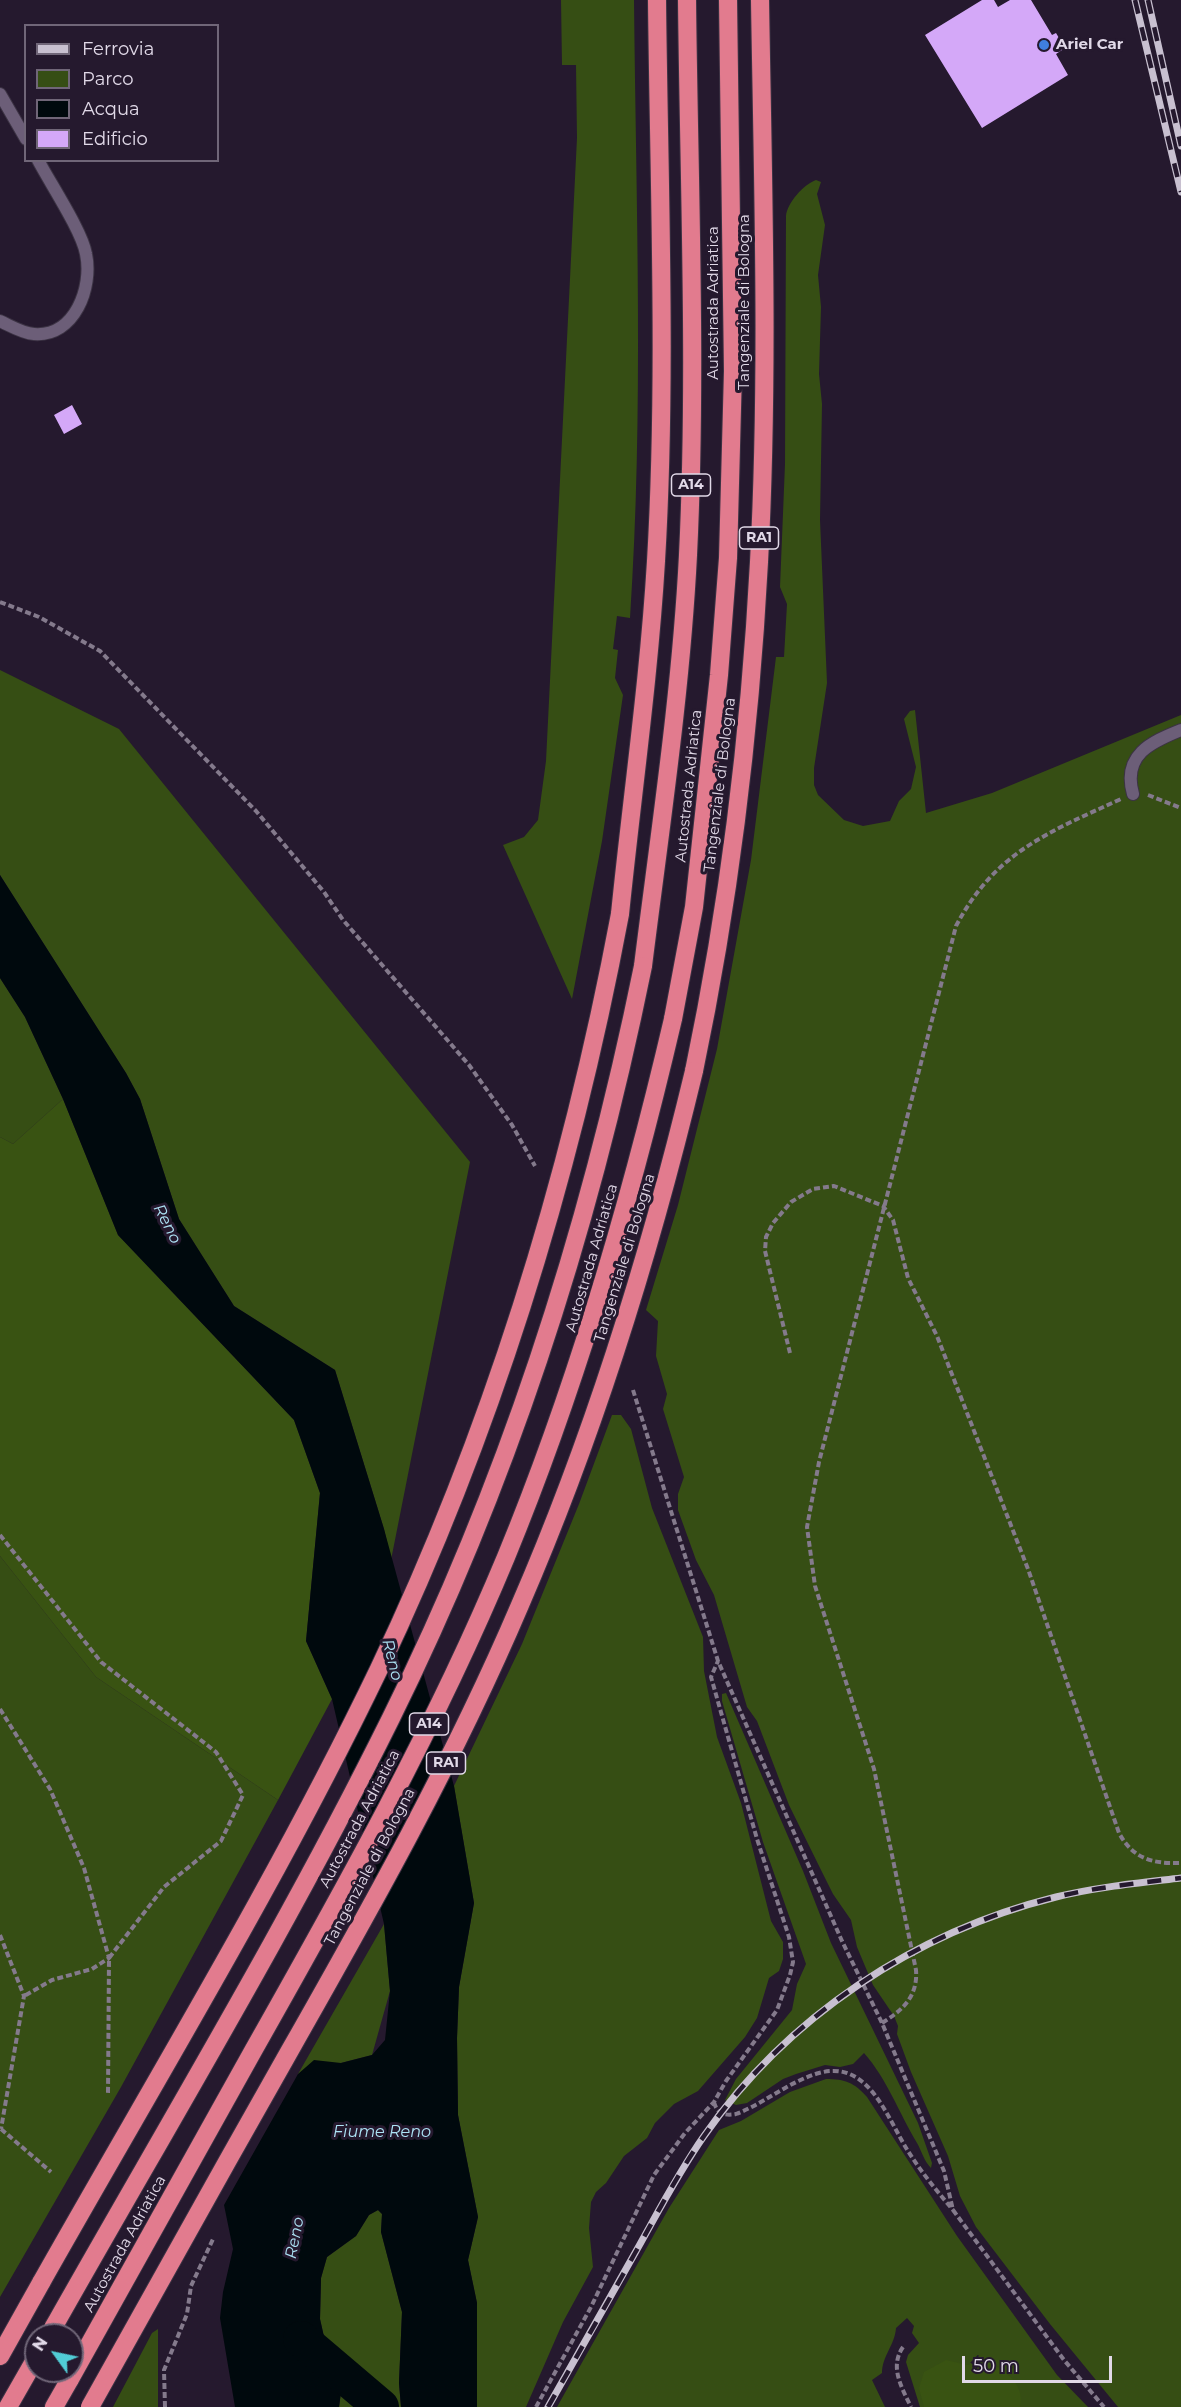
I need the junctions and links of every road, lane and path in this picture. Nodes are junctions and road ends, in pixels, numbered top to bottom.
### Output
1 (657, 0) edge
2 (687, 0) edge
3 (729, 0) edge
4 (760, 0) edge
5 (0, 94) edge
6 (24, 136) edge
7 (39, 162) edge
8 (0, 321) edge
9 (0, 602) edge
10 (1181, 730) edge
11 (1133, 794) junction
12 (1181, 808) edge
13 (535, 1166) dead end
14 (883, 1206) junction
15 (790, 1353) dead end
16 (633, 1390) dead end
17 (0, 1535) edge
18 (717, 1661) junction
19 (0, 1709) edge
20 (1181, 1863) edge
21 (0, 1935) edge
22 (109, 1958) junction
23 (24, 1996) junction
24 (882, 2023) junction
25 (108, 2094) dead end
26 (714, 2102) junction
27 (0, 2129) edge
28 (51, 2172) dead end
29 (953, 2210) junction
30 (214, 2237) dead end
31 (56, 2323) edge
32 (903, 2347) dead end
33 (0, 2356) edge
34 (24, 2379) edge
35 (8, 2407) edge
36 (54, 2407) edge
37 (90, 2407) edge
38 (165, 2407) edge
39 (536, 2407) edge
40 (911, 2407) edge
41 (1104, 2407) edge

1 - 33 highway, bridge
2 - 31 highway, Autostrada Adriatica / A14, bridge
3 - 36 highway, Autostrada Adriatica / A14, bridge
4 - 37 highway, Tangenziale di Bologna / RA1, bridge
5 - 6 lane
7 - 8 lane
9 - 13 path
10 - 11 lane
11 - 12 path
11 - 14 path
14 - 15 path
14 - 20 path
14 - 24 path
16 - 18 path
17 - 22 path
18 - 24 path
18 - 26 path
19 - 22 path
21 - 23 path
22 - 23 path
22 - 25 path
23 - 27 path
24 - 29 path
26 - 29 path
26 - 39 path
27 - 28 path
29 - 41 path
30 - 38 path
32 - 40 path
34 - 35 highway

